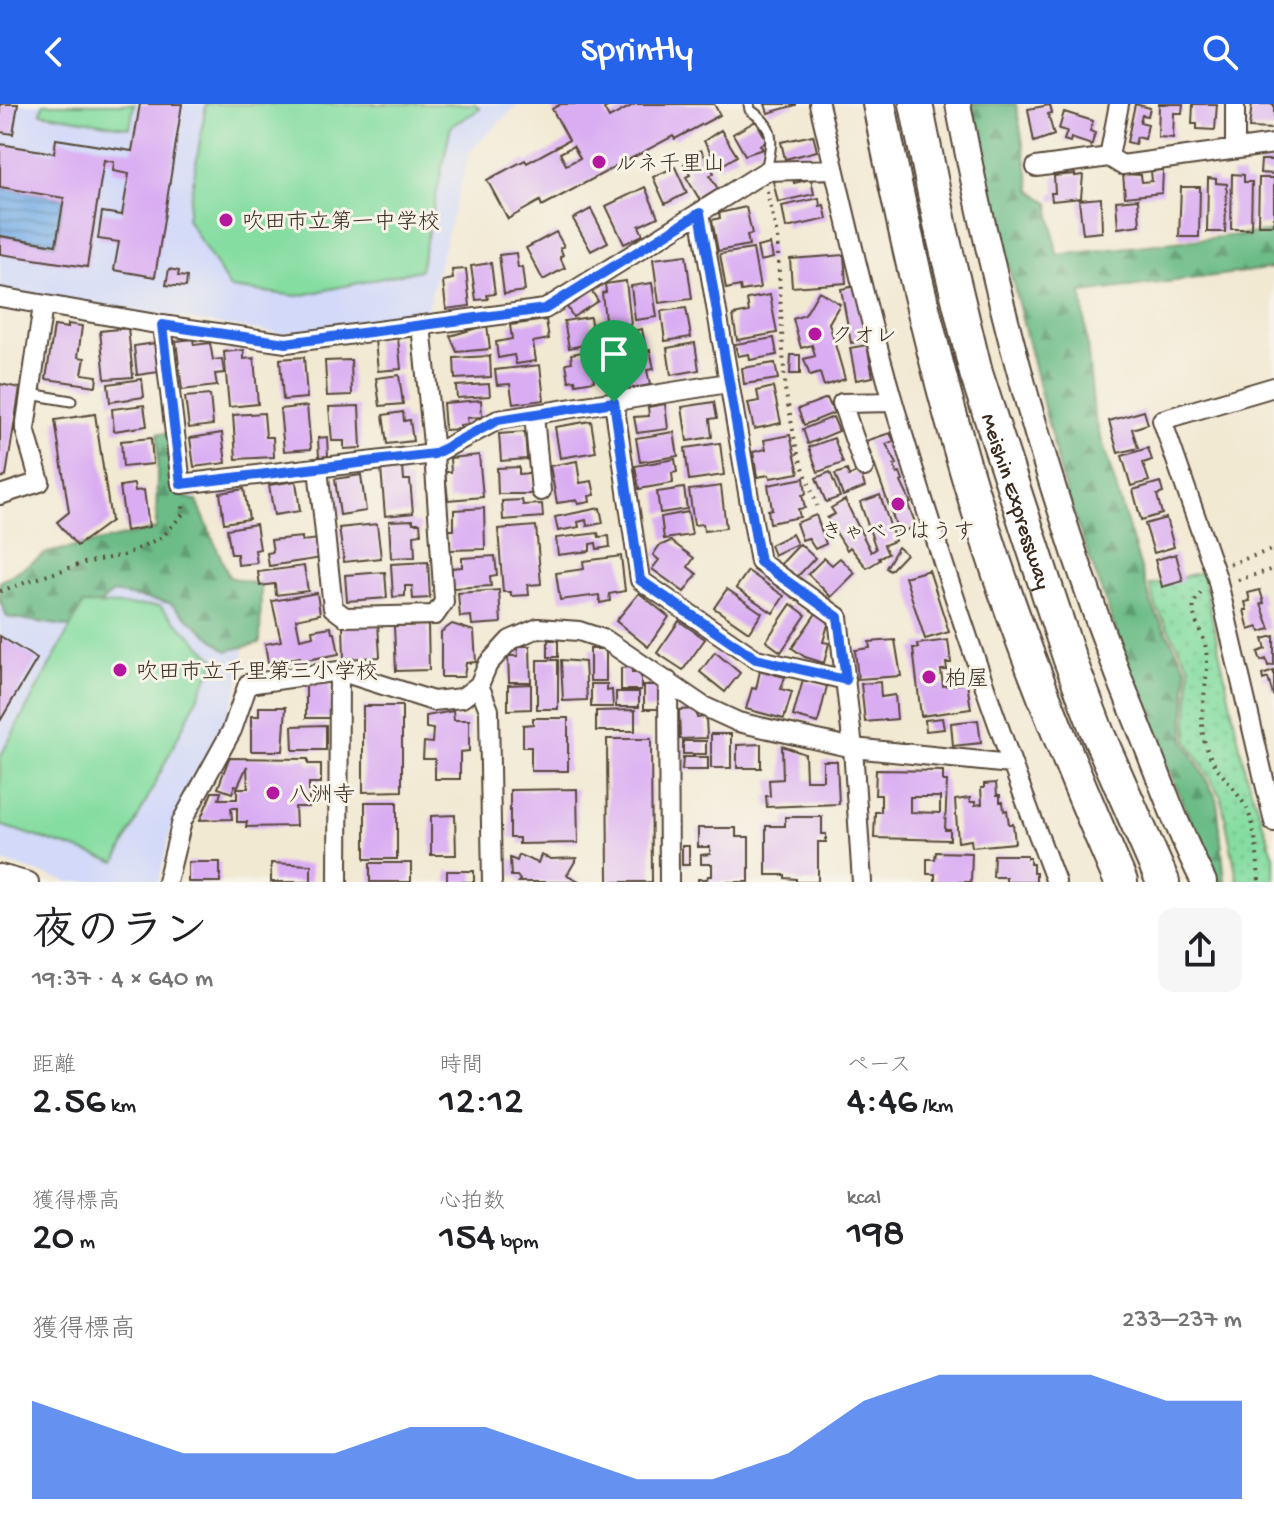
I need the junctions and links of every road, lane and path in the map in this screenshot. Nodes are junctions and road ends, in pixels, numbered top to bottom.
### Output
1 (749, 104) edge
2 (819, 104) edge
3 (879, 104) edge
4 (916, 104) edge
5 (958, 104) edge
6 (1119, 104) edge
7 (1235, 104) edge
8 (1274, 144) edge
9 (1235, 148) junction
10 (1109, 157) junction
11 (1036, 167) dead end
12 (834, 169) junction
13 (766, 171) junction
14 (700, 213) junction
15 (0, 297) edge
16 (43, 305) junction
17 (162, 325) junction
18 (421, 325) junction
19 (728, 383) junction
20 (1274, 387) edge
21 (30, 394) junction
22 (71, 401) dead end
23 (614, 402) junction
24 (893, 402) junction
25 (534, 415) junction
26 (434, 454) junction
27 (864, 467) dead end
28 (318, 468) junction
29 (181, 484) junction
30 (541, 491) dead end
31 (0, 495) edge
32 (817, 506) dead end
33 (1274, 549) edge
34 (1274, 569) edge
35 (1217, 578) junction
36 (0, 591) edge
37 (339, 671) junction
38 (846, 680) junction
39 (668, 681) junction
40 (479, 685) junction
41 (853, 748) junction
42 (1011, 764) junction
43 (1271, 800) edge
44 (1274, 822) edge
45 (0, 874) edge
46 (29, 882) edge
47 (167, 882) edge
48 (338, 882) edge
49 (492, 882) edge
50 (669, 882) edge
51 (862, 882) edge
52 (1056, 882) edge
53 (1121, 882) edge
54 (1163, 882) edge
55 (1204, 882) edge
56 (1259, 882) edge

1 - 13 lane
2 - 12 street
3 - 53 highway, Meishin Expressway
4 - 54 highway, Meishin Expressway
5 - 55 street
6 - 10 street
7 - 9 street
8 - 9 street
9 - 10 street
10 - 11 street
12 - 13 street
12 - 24 street
13 - 14 street
13 - 32 path
14 - 18 street
14 - 19 street
15 - 16 street
16 - 17 street
16 - 21 street
17 - 18 street
17 - 29 street
18 - 26 street
19 - 23 street
19 - 38 street
20 - 35 street
21 - 22 lane
21 - 31 street
23 - 25 street
23 - 38 street
24 - 27 street
24 - 42 street
25 - 26 street
25 - 30 street
26 - 28 street
26 - 28 street
28 - 29 street
29 - 36 path
33 - 35 path
34 - 35 path
35 - 43 street
35 - 56 path
37 - 40 street
37 - 47 street
37 - 48 street
38 - 41 street
39 - 40 street
39 - 41 street
39 - 50 street
40 - 49 street
41 - 42 street
41 - 51 street
42 - 52 street
43 - 44 street
45 - 46 street

